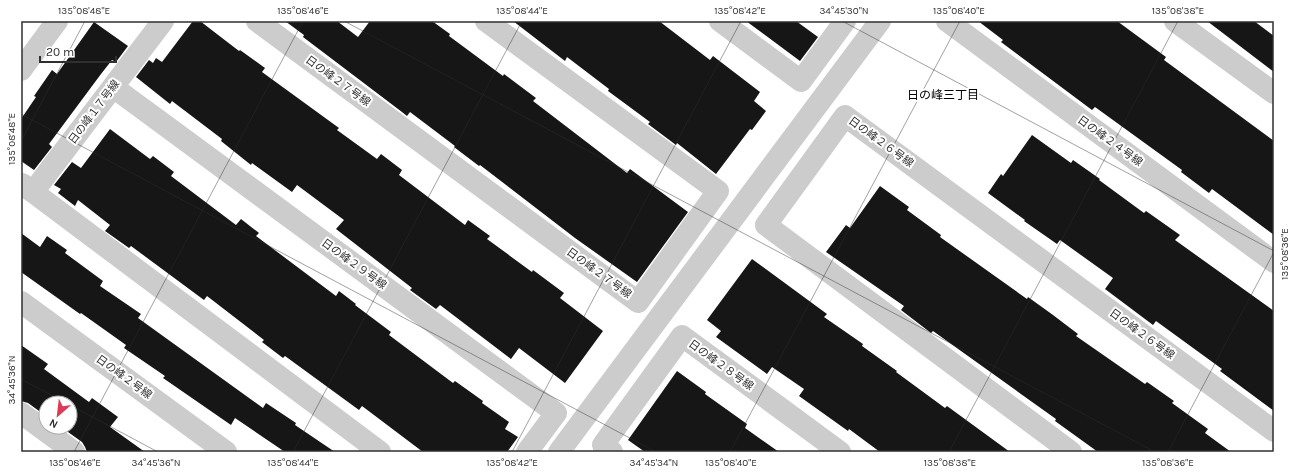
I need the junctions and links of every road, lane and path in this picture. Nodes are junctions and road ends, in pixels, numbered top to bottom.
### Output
1 (57, 21) edge
2 (163, 21) edge
3 (257, 21) edge
4 (486, 21) edge
5 (720, 21) edge
6 (845, 21) edge
7 (880, 21) edge
8 (946, 21) edge
9 (1175, 21) edge
10 (21, 70) edge
11 (113, 87) junction
12 (1274, 93) edge
13 (27, 188) edge
14 (1274, 262) edge
15 (21, 302) edge
16 (21, 413) edge
17 (1274, 431) edge
18 (74, 452) edge
19 (226, 452) edge
20 (380, 452) edge
21 (527, 452) edge
22 (559, 452) edge
23 (612, 452) edge
24 (840, 452) edge
25 (1071, 452) edge

1 - 10 street
2 - 11 street, 日の峰１７号線
3 - 4 street, 日の峰２７号線
5 - 6 street
7 - 22 street
8 - 14 street, 日の峰２４号線
9 - 12 street
11 - 13 street, 日の峰１７号線
11 - 21 street, 日の峰２９号線
13 - 20 street
15 - 19 street, 日の峰２号線
16 - 18 street
17 - 25 street, 日の峰２６号線
23 - 24 street, 日の峰２８号線

